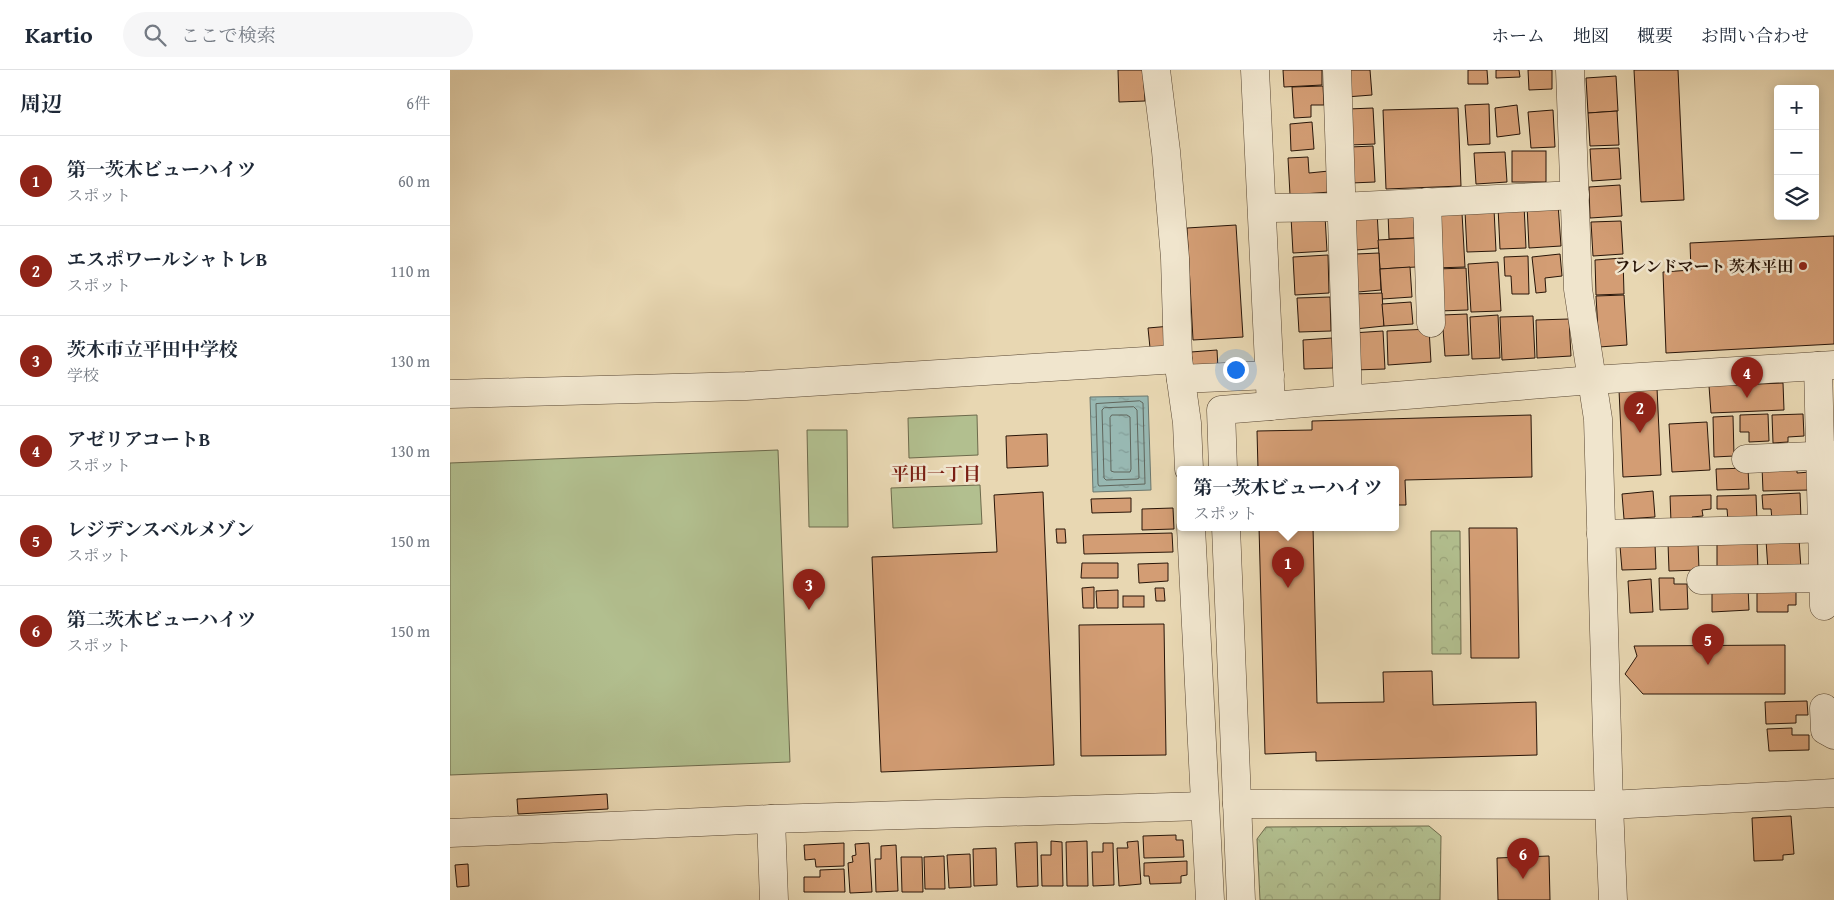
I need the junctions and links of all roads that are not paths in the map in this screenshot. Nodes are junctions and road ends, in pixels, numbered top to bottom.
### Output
1 (1156, 70) edge
2 (1255, 70) edge
3 (1336, 70) edge
4 (1570, 70) edge
5 (1575, 194) junction
6 (1427, 202) junction
7 (1341, 207) junction
8 (1262, 208) junction
9 (1431, 323) dead end
10 (1826, 366) edge
11 (1179, 369) junction
12 (1270, 375) junction
13 (1592, 380) junction
14 (450, 394) edge
15 (1348, 399) junction
16 (1272, 406) junction
17 (1827, 456) edge
18 (1746, 459) dead end
19 (1189, 466) edge
20 (1223, 466) edge
21 (1828, 528) edge
22 (1192, 531) edge
23 (1226, 531) edge
24 (1601, 534) junction
25 (1824, 578) junction
26 (1701, 580) dead end
27 (1824, 606) dead end
28 (1824, 708) dead end
29 (1834, 735) edge
30 (1834, 794) edge
31 (1237, 804) junction
32 (1204, 806) junction
33 (1609, 806) junction
34 (771, 820) junction
35 (450, 833) edge
36 (774, 900) edge
37 (1210, 900) edge
38 (1241, 900) edge
39 (1613, 900) edge

1 - 11 street
2 - 8 street
3 - 7 street
4 - 5 street
5 - 6 street
5 - 13 street
6 - 7 street
6 - 9 street
7 - 8 street
7 - 15 street
8 - 12 street
10 - 13 street
10 - 17 street
11 - 12 street
11 - 14 street
11 - 19 street
12 - 16 street
13 - 15 street
13 - 24 street
15 - 16 street
16 - 20 street
17 - 18 street
17 - 21 street
21 - 24 street
21 - 25 street
22 - 32 street
23 - 31 street
24 - 33 street
25 - 26 street
25 - 27 street
28 - 29 street
30 - 33 street
31 - 33 street
31 - 38 street
32 - 34 street
32 - 37 street
33 - 39 street
34 - 35 street
34 - 36 street

